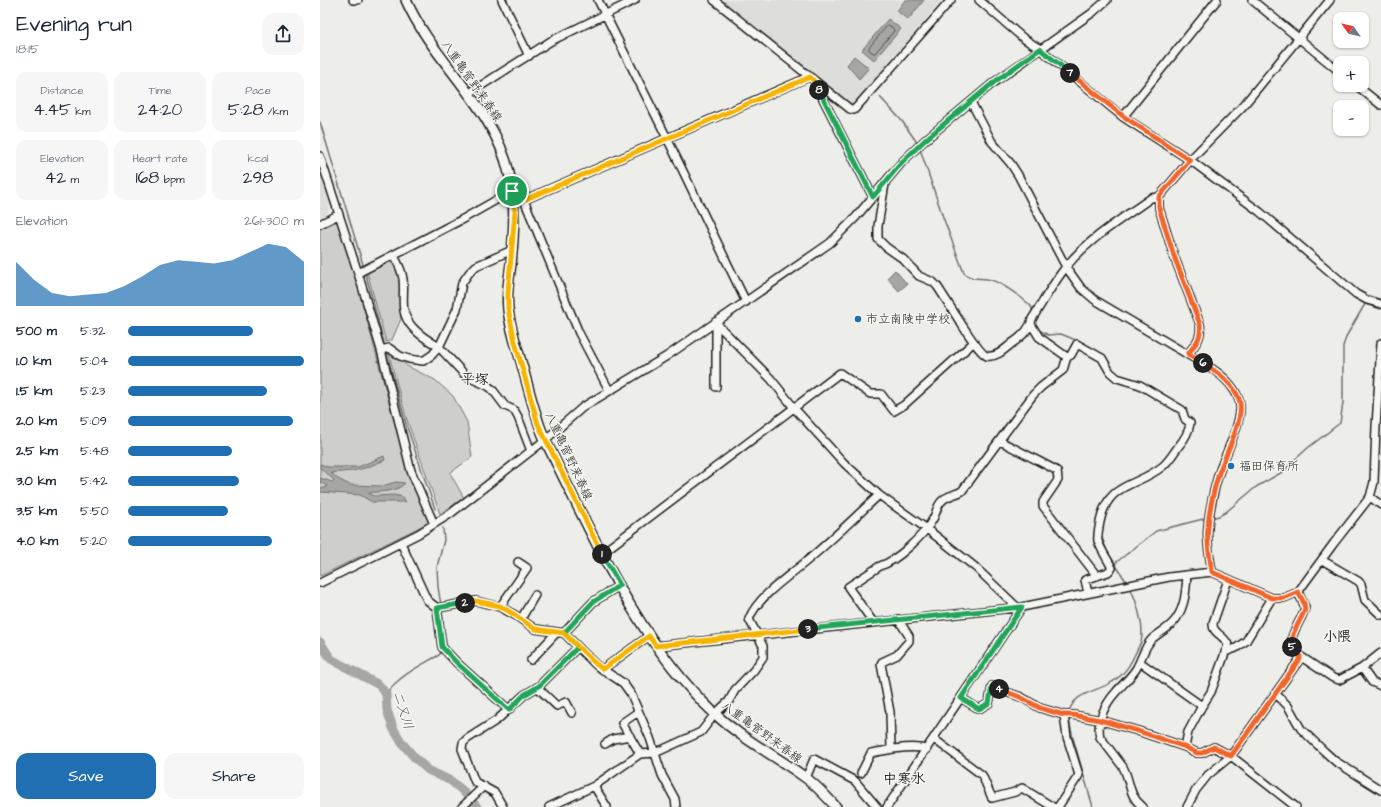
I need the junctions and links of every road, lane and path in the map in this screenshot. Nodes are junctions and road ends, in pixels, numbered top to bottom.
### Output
1 (354, 0) edge
2 (358, 0) edge
3 (406, 0) edge
4 (502, 0) edge
5 (598, 0) edge
6 (635, 0) edge
7 (714, 0) edge
8 (951, 0) edge
9 (980, 0) edge
10 (1107, 0) edge
11 (1216, 0) edge
12 (1252, 0) edge
13 (1330, 0) edge
14 (605, 15) junction
15 (1299, 38) junction
16 (1040, 49) junction
17 (529, 56) junction
18 (1333, 66) edge
19 (812, 79) junction
20 (1365, 92) edge
21 (468, 94) junction
22 (971, 102) junction
23 (1381, 105) edge
24 (1123, 116) junction
25 (667, 138) junction
26 (320, 156) edge
27 (1190, 160) junction
28 (885, 182) junction
29 (512, 191) junction
30 (873, 197) junction
31 (1159, 197) junction
32 (524, 200) junction
33 (338, 215) junction
34 (320, 224) edge
35 (512, 250) junction
36 (394, 256) junction
37 (1066, 267) junction
38 (360, 272) junction
39 (746, 302) junction
40 (1381, 304) edge
41 (715, 323) junction
42 (1031, 324) junction
43 (973, 343) junction
44 (1381, 343) edge
45 (439, 347) junction
46 (381, 350) junction
47 (1188, 354) junction
48 (1068, 357) junction
49 (716, 387) dead end
50 (609, 390) junction
51 (795, 409) junction
52 (546, 440) junction
53 (1000, 441) junction
54 (531, 451) junction
55 (878, 495) junction
56 (1370, 497) junction
57 (1381, 505) edge
58 (434, 524) junction
59 (927, 529) junction
60 (401, 543) junction
61 (602, 553) junction
62 (1322, 560) junction
63 (518, 562) dead end
64 (1212, 572) junction
65 (1187, 575) junction
66 (1097, 576) junction
67 (1228, 580) junction
68 (320, 583) edge
69 (620, 585) junction
70 (1298, 592) junction
71 (1088, 593) junction
72 (535, 595) dead end
73 (1272, 598) junction
74 (500, 606) junction
75 (1019, 607) junction
76 (437, 608) junction
77 (1381, 615) edge
78 (521, 619) junction
79 (898, 619) junction
80 (873, 622) junction
81 (560, 633) junction
82 (757, 634) junction
83 (649, 636) junction
84 (656, 646) junction
85 (578, 647) junction
86 (1225, 652) junction
87 (1381, 653) edge
88 (1300, 656) junction
89 (531, 660) dead end
90 (1140, 662) junction
91 (1362, 668) junction
92 (603, 669) junction
93 (1381, 686) edge
94 (537, 687) junction
95 (1276, 694) junction
96 (961, 698) junction
97 (1202, 706) junction
98 (509, 710) junction
99 (638, 712) junction
100 (572, 713) dead end
101 (715, 714) junction
102 (1064, 715) junction
103 (1100, 720) junction
104 (630, 736) junction
105 (934, 739) junction
106 (605, 744) dead end
107 (1185, 747) junction
108 (891, 749) junction
109 (927, 749) junction
110 (655, 753) junction
111 (640, 754) junction
112 (1231, 756) junction
113 (861, 773) dead end
114 (806, 778) junction
115 (484, 786) junction
116 (594, 786) junction
117 (1381, 790) edge
118 (995, 798) junction
119 (462, 807) edge
120 (503, 807) edge
121 (550, 807) edge
122 (607, 807) edge
123 (676, 807) edge
124 (836, 807) edge
125 (877, 807) edge
126 (887, 807) edge
127 (994, 807) edge
128 (1053, 807) edge
129 (1058, 807) edge
130 (1143, 807) edge
131 (1187, 807) edge
132 (1296, 807) edge

1 - 2 street
3 - 21 main road, 八重亀菅野来春線
4 - 17 street
5 - 14 street
6 - 14 street
7 - 19 street
8 - 19 street
9 - 16 street
10 - 16 street
11 - 24 street
12 - 15 street
13 - 15 street
14 - 17 street
14 - 25 street
15 - 18 street
15 - 27 street
16 - 22 street
16 - 24 street
17 - 21 street
19 - 25 street
19 - 30 street
20 - 23 street
21 - 29 main road, 八重亀菅野来春線
22 - 28 street
22 - 37 street
24 - 27 street
25 - 32 street
25 - 39 street
26 - 33 street
27 - 31 street
27 - 40 street
28 - 30 street
28 - 43 street
29 - 32 street
29 - 35 main road, 八重亀菅野来春線
29 - 36 street
30 - 39 street
31 - 37 street
31 - 47 street
32 - 50 street
33 - 34 street
33 - 38 street
35 - 45 street
35 - 52 main road, 八重亀菅野来春線
36 - 38 street
36 - 45 street
37 - 42 street
37 - 47 street
38 - 46 street
39 - 41 street
41 - 49 street
41 - 50 street
41 - 51 street
42 - 43 street
42 - 48 street
43 - 51 street
44 - 56 street
45 - 46 street
45 - 54 street
46 - 58 street
47 - 64 street
48 - 53 street
48 - 66 street
50 - 52 street
51 - 55 street
51 - 61 street
52 - 54 street
52 - 61 main road, 八重亀菅野来春線
53 - 59 street
53 - 66 street
54 - 58 street
55 - 59 street
55 - 82 street
56 - 57 street
56 - 62 street
58 - 60 street
59 - 75 street
59 - 80 street
60 - 68 street
60 - 76 street
61 - 69 main road, 八重亀菅野来春線
62 - 70 street
62 - 77 street
63 - 74 street
64 - 65 street
64 - 67 street
65 - 71 street
65 - 90 street
66 - 71 street
67 - 73 street
67 - 86 street
69 - 81 street
69 - 83 main road, 八重亀菅野来春線
70 - 73 street
70 - 88 street
71 - 75 street
72 - 78 street
73 - 86 street
74 - 76 street
74 - 78 street
75 - 79 street
75 - 96 street
76 - 98 street
78 - 81 street
79 - 80 street
79 - 108 street
80 - 82 street
81 - 85 street
81 - 89 street
82 - 84 street
82 - 101 street
83 - 84 main road, 八重亀菅野来春線
83 - 92 street
84 - 101 main road, 八重亀菅野来春線
85 - 92 street
85 - 94 street
86 - 97 street
87 - 91 street
88 - 91 street
88 - 95 street
90 - 97 street
90 - 103 street
91 - 93 street
92 - 99 street
94 - 98 street
94 - 100 street
95 - 112 street
95 - 117 street
96 - 102 street
96 - 105 street
97 - 107 street
98 - 115 street
99 - 104 street
99 - 110 street
101 - 110 street
101 - 114 main road, 八重亀菅野来春線
102 - 103 street
102 - 129 street
103 - 107 street
103 - 130 street
104 - 106 street
104 - 111 street
105 - 109 street
105 - 118 street
107 - 112 street
108 - 109 street
108 - 113 street
109 - 126 street
110 - 111 street
110 - 123 street
111 - 116 street
112 - 131 street
112 - 132 street
114 - 124 main road, 八重亀菅野来春線
114 - 125 street
115 - 119 street
115 - 120 street
116 - 121 street
116 - 122 street
118 - 127 street
118 - 128 street

